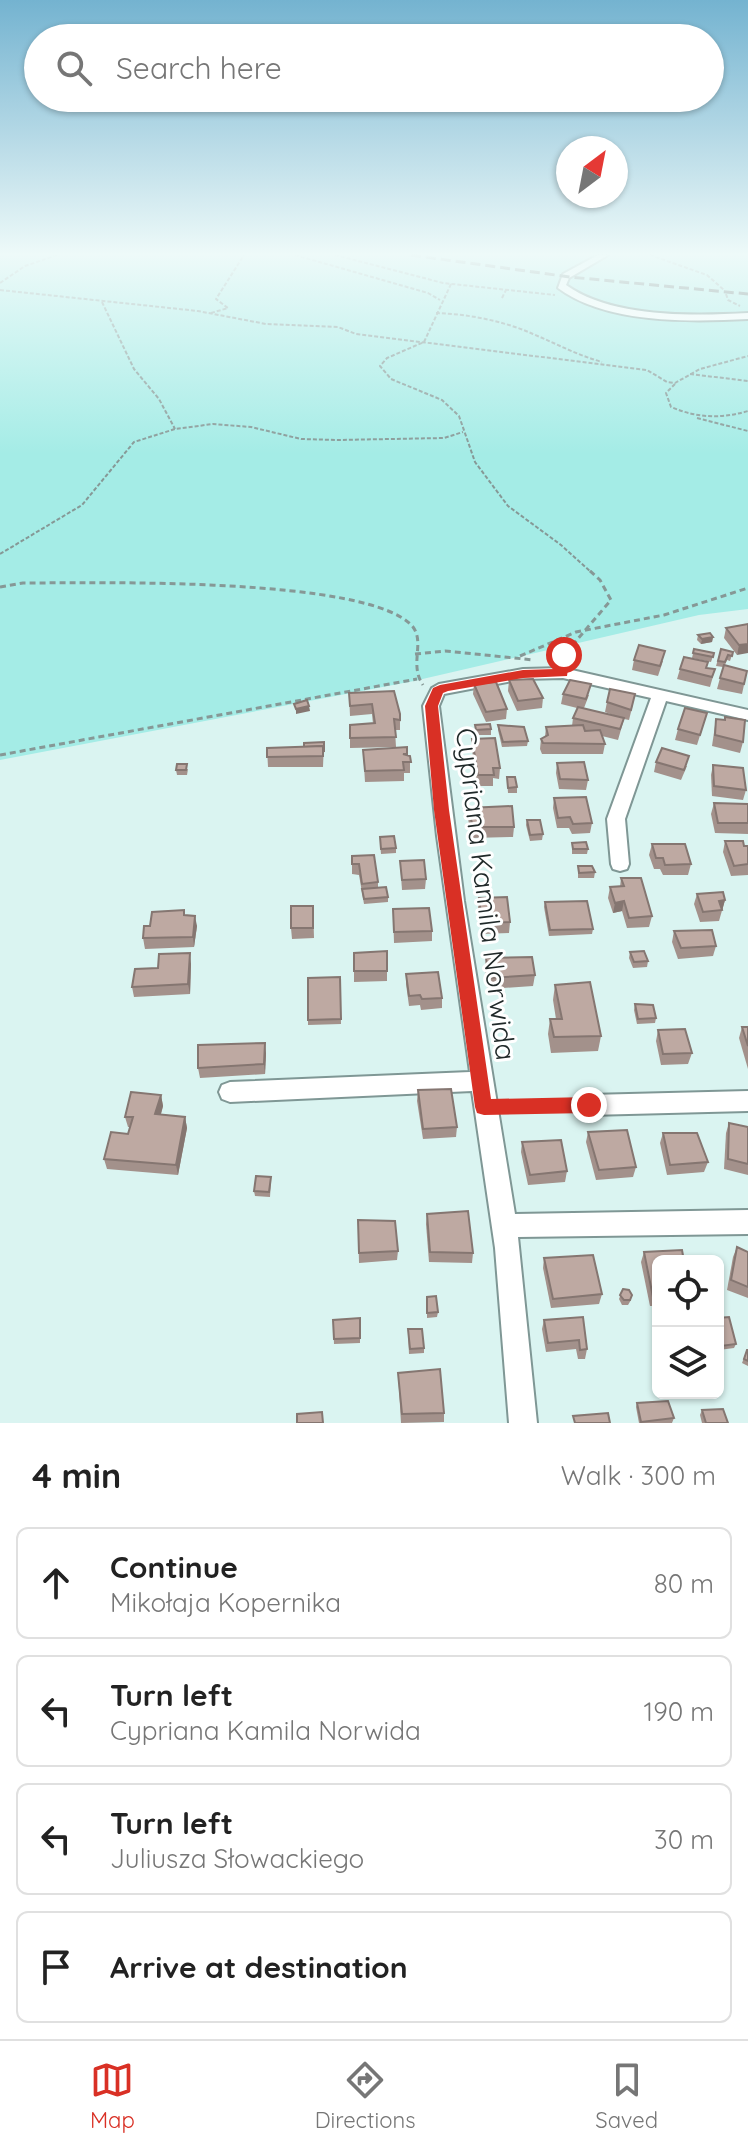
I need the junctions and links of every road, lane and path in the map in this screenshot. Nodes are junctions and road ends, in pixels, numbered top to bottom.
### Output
1 (111, 321) edge
2 (252, 321) edge
3 (433, 321) edge
4 (488, 321) edge
5 (424, 342) junction
6 (748, 356) edge
7 (625, 368) junction
8 (687, 374) junction
9 (748, 381) edge
10 (675, 383) junction
11 (748, 411) edge
12 (689, 416) junction
13 (175, 429) junction
14 (748, 431) edge
15 (463, 432) junction
16 (0, 554) edge
17 (0, 587) edge
18 (748, 588) edge
19 (586, 630) junction
20 (415, 654) junction
21 (520, 656) junction
22 (562, 670) junction
23 (417, 679) junction
24 (660, 696) junction
25 (433, 702) junction
26 (748, 715) edge
27 (0, 755) edge
28 (620, 864) dead end
29 (480, 1081) junction
30 (230, 1092) dead end
31 (748, 1101) edge
32 (589, 1105) joint
33 (484, 1107) junction
34 (748, 1222) edge
35 (505, 1226) junction
36 (523, 1423) edge

1 - 13 path
2 - 5 path
3 - 5 path
4 - 7 path
5 - 7 path
5 - 15 path
6 - 8 path
7 - 10 path
8 - 9 path
8 - 10 path
10 - 12 path
11 - 12 path
12 - 14 path
13 - 15 path
13 - 16 path
15 - 19 path
17 - 20 path
18 - 19 path
19 - 21 path
19 - 22 path
20 - 21 path
20 - 23 path
21 - 22 path
22 - 24 street
22 - 25 street
23 - 25 path
23 - 27 path
24 - 26 street
24 - 28 street
25 - 29 street, Cypriana Kamila Norwida
29 - 30 street
29 - 33 street, Cypriana Kamila Norwida
31 - 32 street
32 - 33 path
33 - 35 street, Cypriana Kamila Norwida
34 - 35 street
35 - 36 street, Cypriana Kamila Norwida

